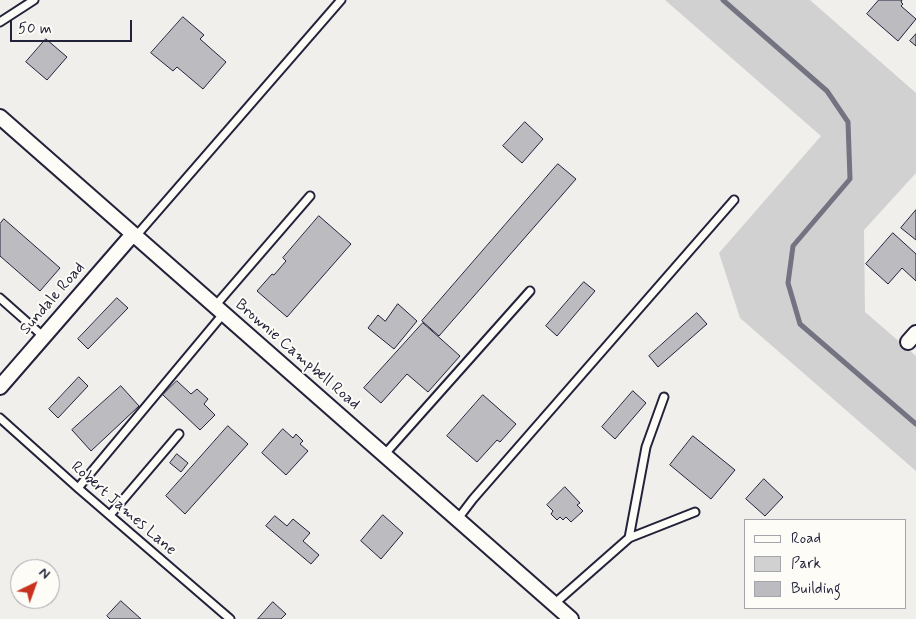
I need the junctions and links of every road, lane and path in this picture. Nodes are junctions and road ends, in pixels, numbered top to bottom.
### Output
1 (34, 0) edge
2 (341, 0) edge
3 (0, 22) edge
4 (0, 117) edge
5 (310, 196) dead end
6 (734, 200) dead end
7 (134, 235) junction
8 (530, 291) dead end
9 (0, 298) edge
10 (219, 310) junction
11 (44, 337) junction
12 (0, 387) edge
13 (664, 397) dead end
14 (0, 418) edge
15 (179, 434) dead end
16 (384, 455) junction
17 (78, 488) junction
18 (695, 512) dead end
19 (110, 515) junction
20 (458, 520) junction
21 (630, 538) junction
22 (554, 604) junction
23 (230, 619) edge
24 (571, 619) edge

1 - 3 lane
2 - 7 lane
4 - 7 street, Brownie Campbell Road
5 - 10 lane
6 - 20 lane
7 - 10 street, Brownie Campbell Road
7 - 11 street, Sundale Road
8 - 16 lane
9 - 11 lane
10 - 16 street, Brownie Campbell Road
10 - 17 lane
11 - 12 street, Sundale Road
13 - 21 lane
14 - 17 lane, Robert James Lane
15 - 19 lane
16 - 20 street, Brownie Campbell Road
17 - 19 lane, Robert James Lane
18 - 21 lane
19 - 23 lane, Robert James Lane
20 - 22 street, Brownie Campbell Road
21 - 22 lane
22 - 24 street, Brownie Campbell Road

